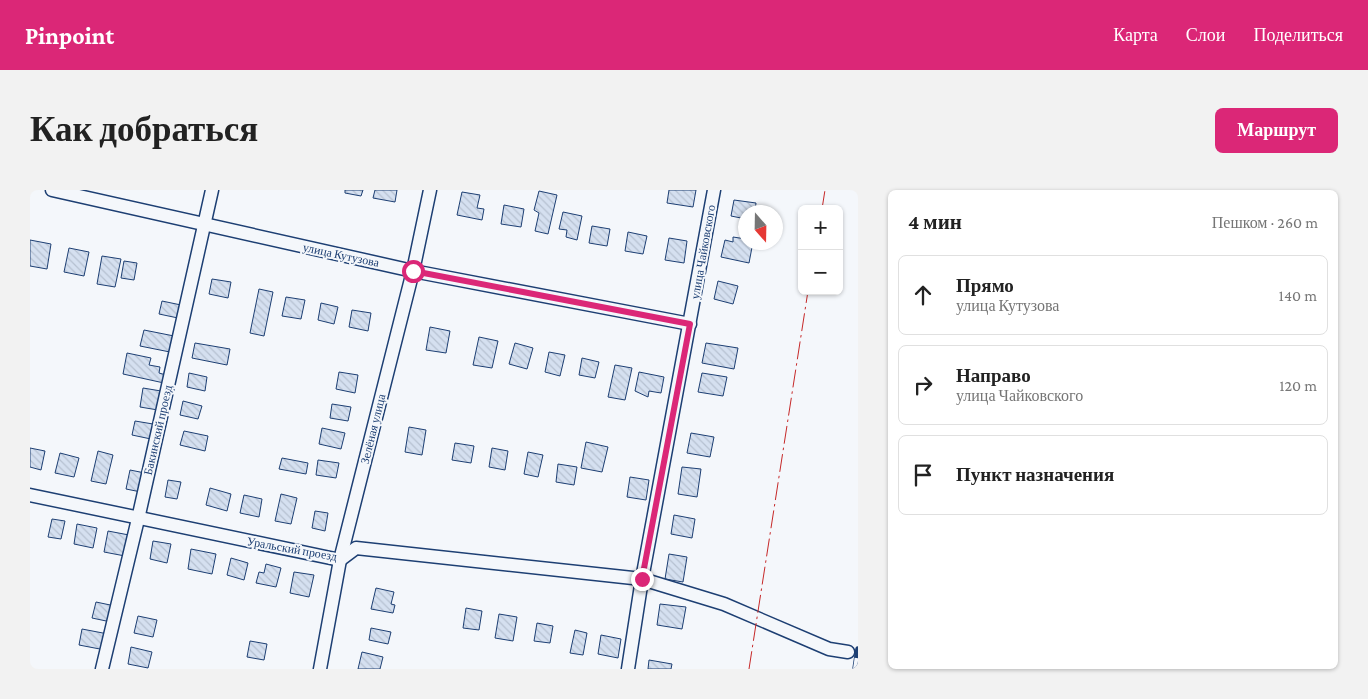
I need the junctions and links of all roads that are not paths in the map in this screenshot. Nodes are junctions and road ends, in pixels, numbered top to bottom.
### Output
1 (52, 190) edge
2 (212, 190) edge
3 (430, 190) edge
4 (714, 190) edge
5 (204, 225) junction
6 (413, 271) junction
7 (690, 324) junction
8 (30, 495) edge
9 (138, 519) junction
10 (340, 560) junction
11 (642, 579) junction
12 (848, 652) dead end
13 (102, 669) edge
14 (320, 669) edge
15 (628, 669) edge

1 - 5 street, улица Кутузова
2 - 5 street, Бакинский проезд
3 - 6 street, Зелёная улица
4 - 7 street, улица Чайковского
5 - 6 street, улица Кутузова
5 - 9 street, Бакинский проезд
6 - 7 street, улица Кутузова
6 - 10 street, Зелёная улица
7 - 11 street, улица Чайковского
8 - 9 street, Уральский проезд
9 - 10 street, Уральский проезд
9 - 13 street, Бакинский проезд
10 - 11 street, Уральский проезд
10 - 14 street, Зелёная улица
11 - 12 street, Уральский проезд
11 - 15 street, улица Чайковского

